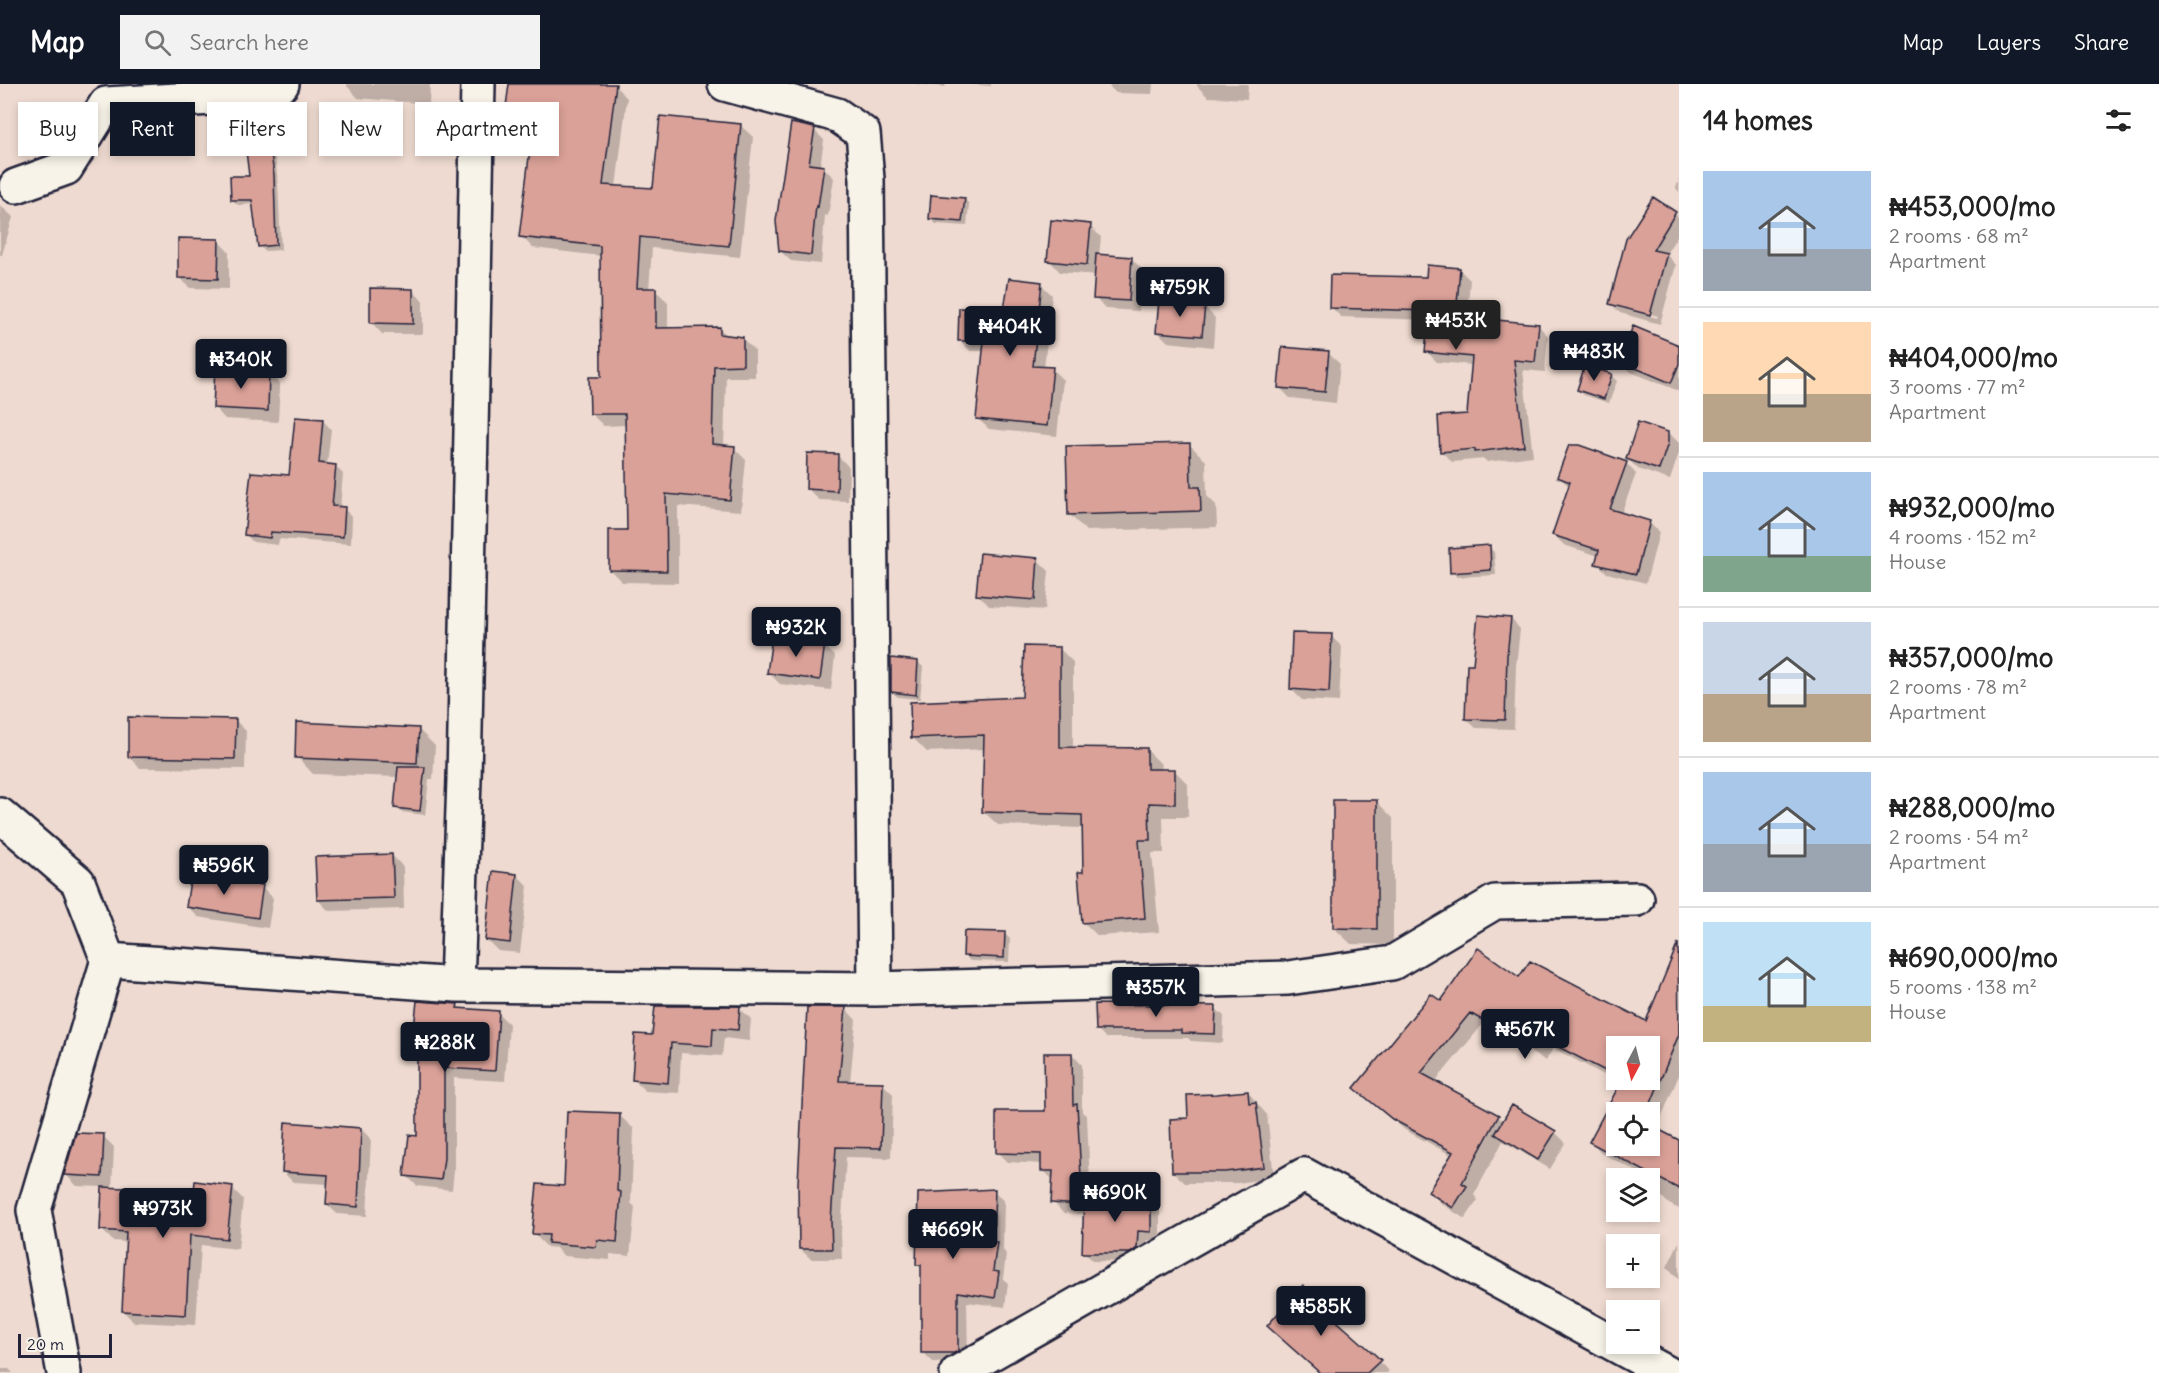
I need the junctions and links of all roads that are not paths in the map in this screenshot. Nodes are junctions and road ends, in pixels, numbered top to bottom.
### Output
1 (282, 84) edge
2 (478, 84) edge
3 (725, 84) edge
4 (16, 186) dead end
5 (0, 815) edge
6 (1637, 899) dead end
7 (108, 960) junction
8 (457, 985) junction
9 (875, 989) junction
10 (63, 1373) edge
11 (957, 1373) edge
12 (1667, 1373) edge

1 - 4 street
2 - 8 street
3 - 9 street
5 - 7 street
6 - 9 street
7 - 8 street
7 - 10 street
8 - 9 street
11 - 12 street

